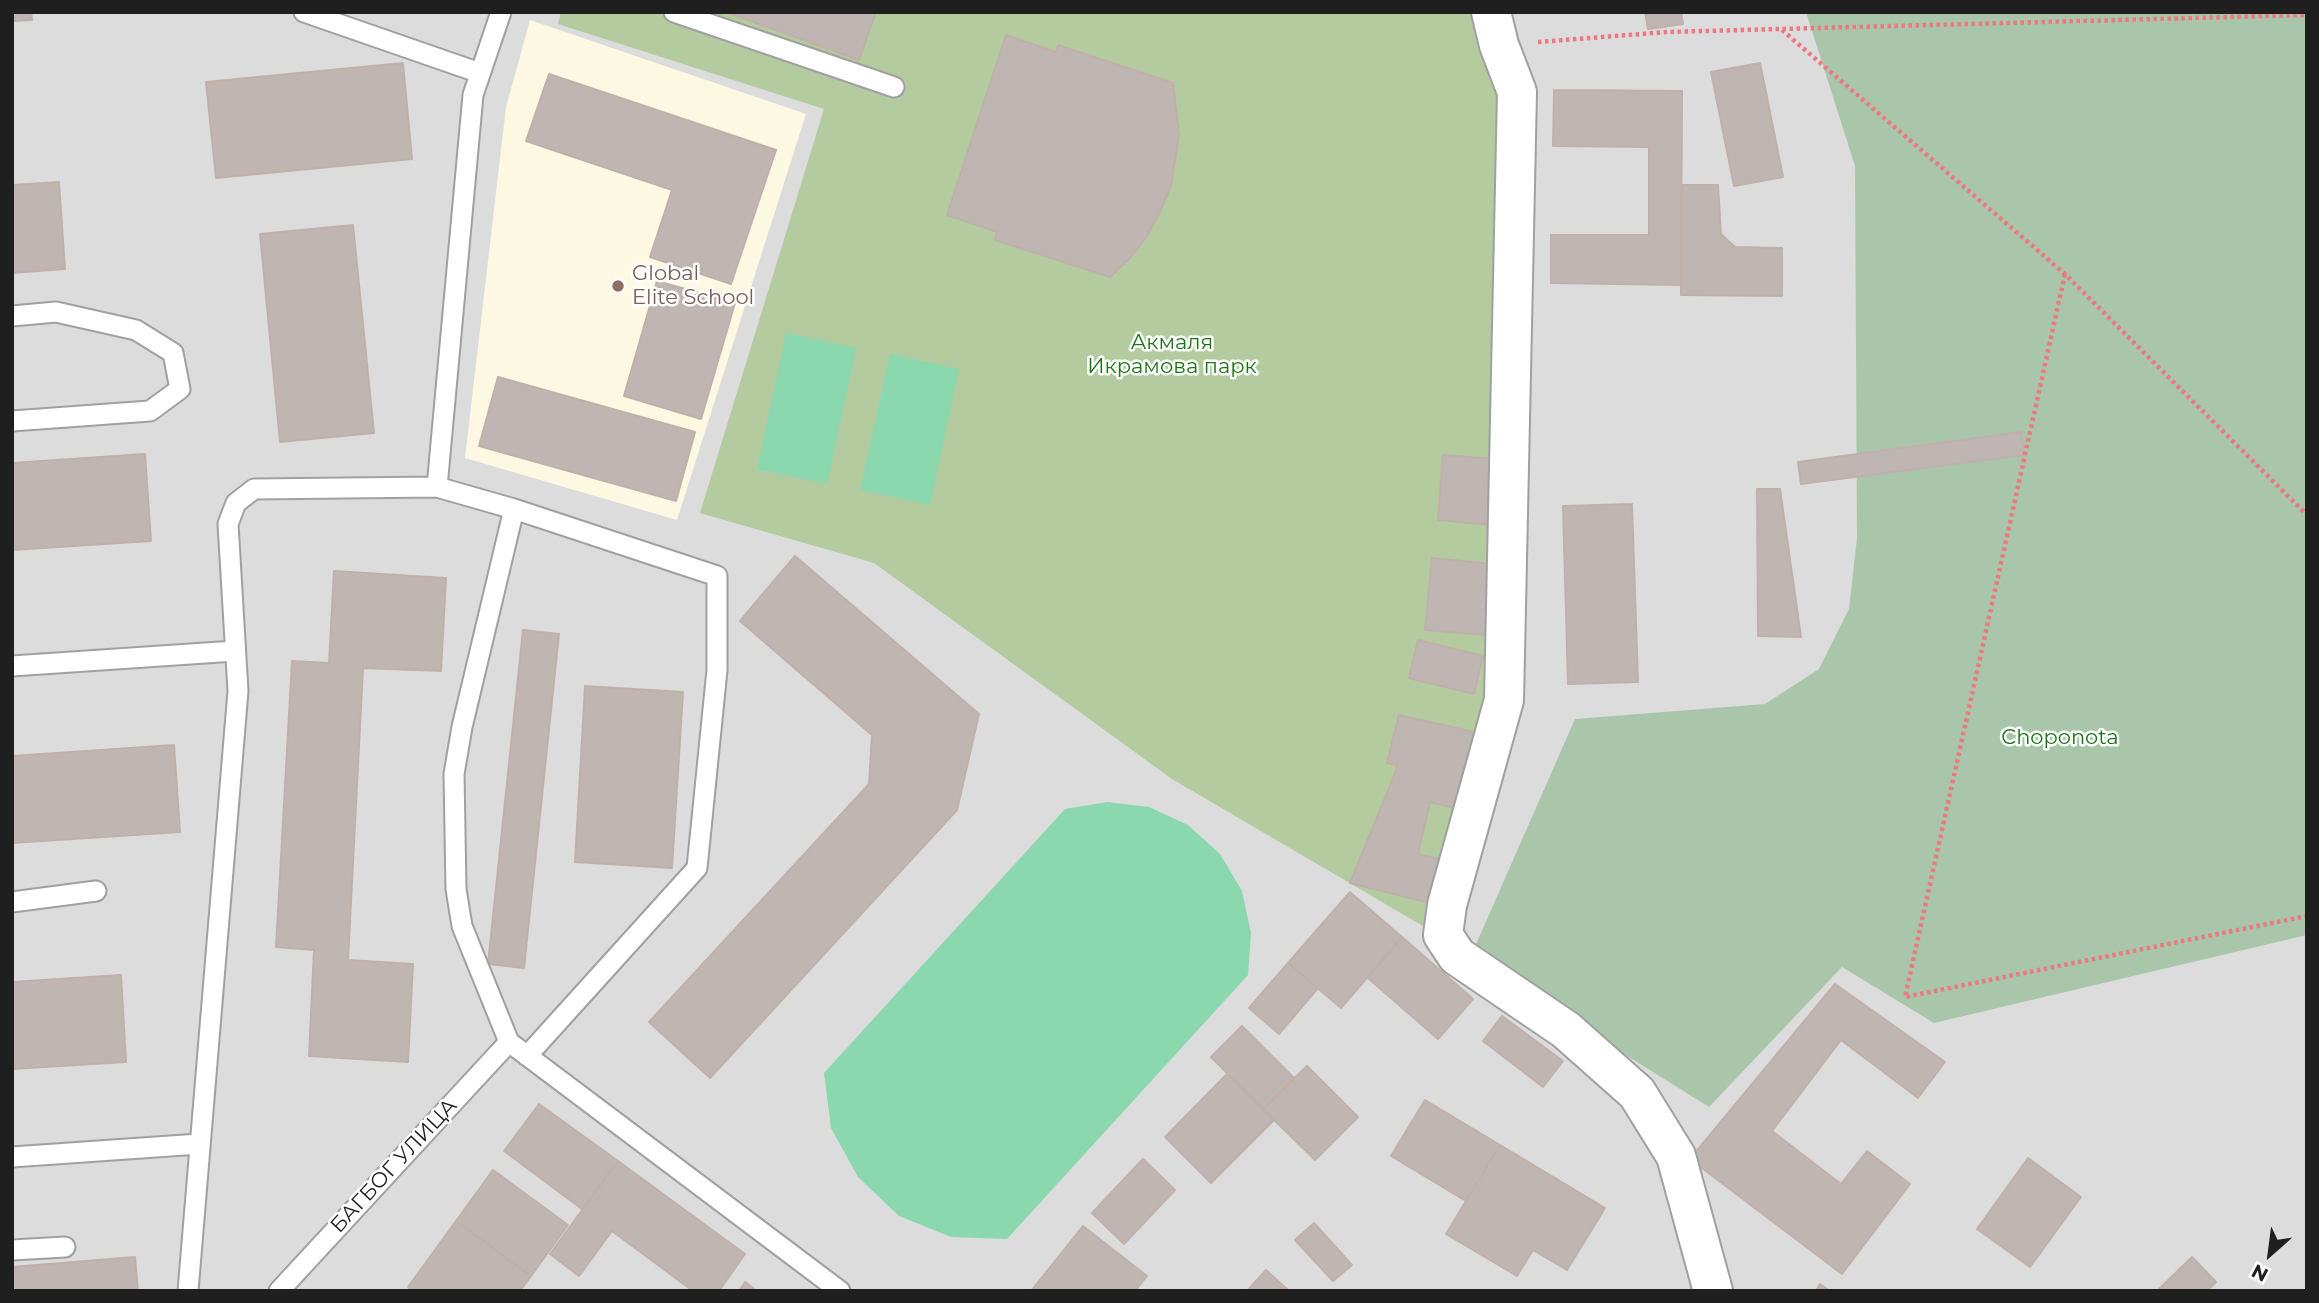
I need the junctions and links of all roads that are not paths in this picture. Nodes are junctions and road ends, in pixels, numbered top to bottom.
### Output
1 (304, 12) edge
2 (501, 12) edge
3 (674, 12) edge
4 (1495, 29) edge
5 (480, 73) junction
6 (894, 87) dead end
7 (12, 316) edge
8 (12, 421) edge
9 (438, 487) junction
10 (514, 509) junction
11 (235, 650) junction
12 (12, 666) edge
13 (96, 891) dead end
14 (12, 902) edge
15 (509, 1042) junction
16 (527, 1056) junction
17 (200, 1144) junction
18 (12, 1157) edge
19 (65, 1247) dead end
20 (12, 1250) edge
21 (188, 1291) edge
22 (279, 1291) edge
23 (840, 1291) edge
24 (1713, 1291) edge

1 - 5 lane
2 - 5 lane
3 - 6 lane
4 - 24 street
5 - 9 lane
7 - 8 lane
9 - 10 lane
9 - 11 lane
10 - 15 lane
10 - 16 lane
11 - 12 lane
11 - 17 lane
13 - 14 lane
15 - 16 lane
15 - 22 lane, БАГБОГ УЛИЦА
16 - 23 lane
17 - 18 lane
17 - 21 lane
19 - 20 lane

